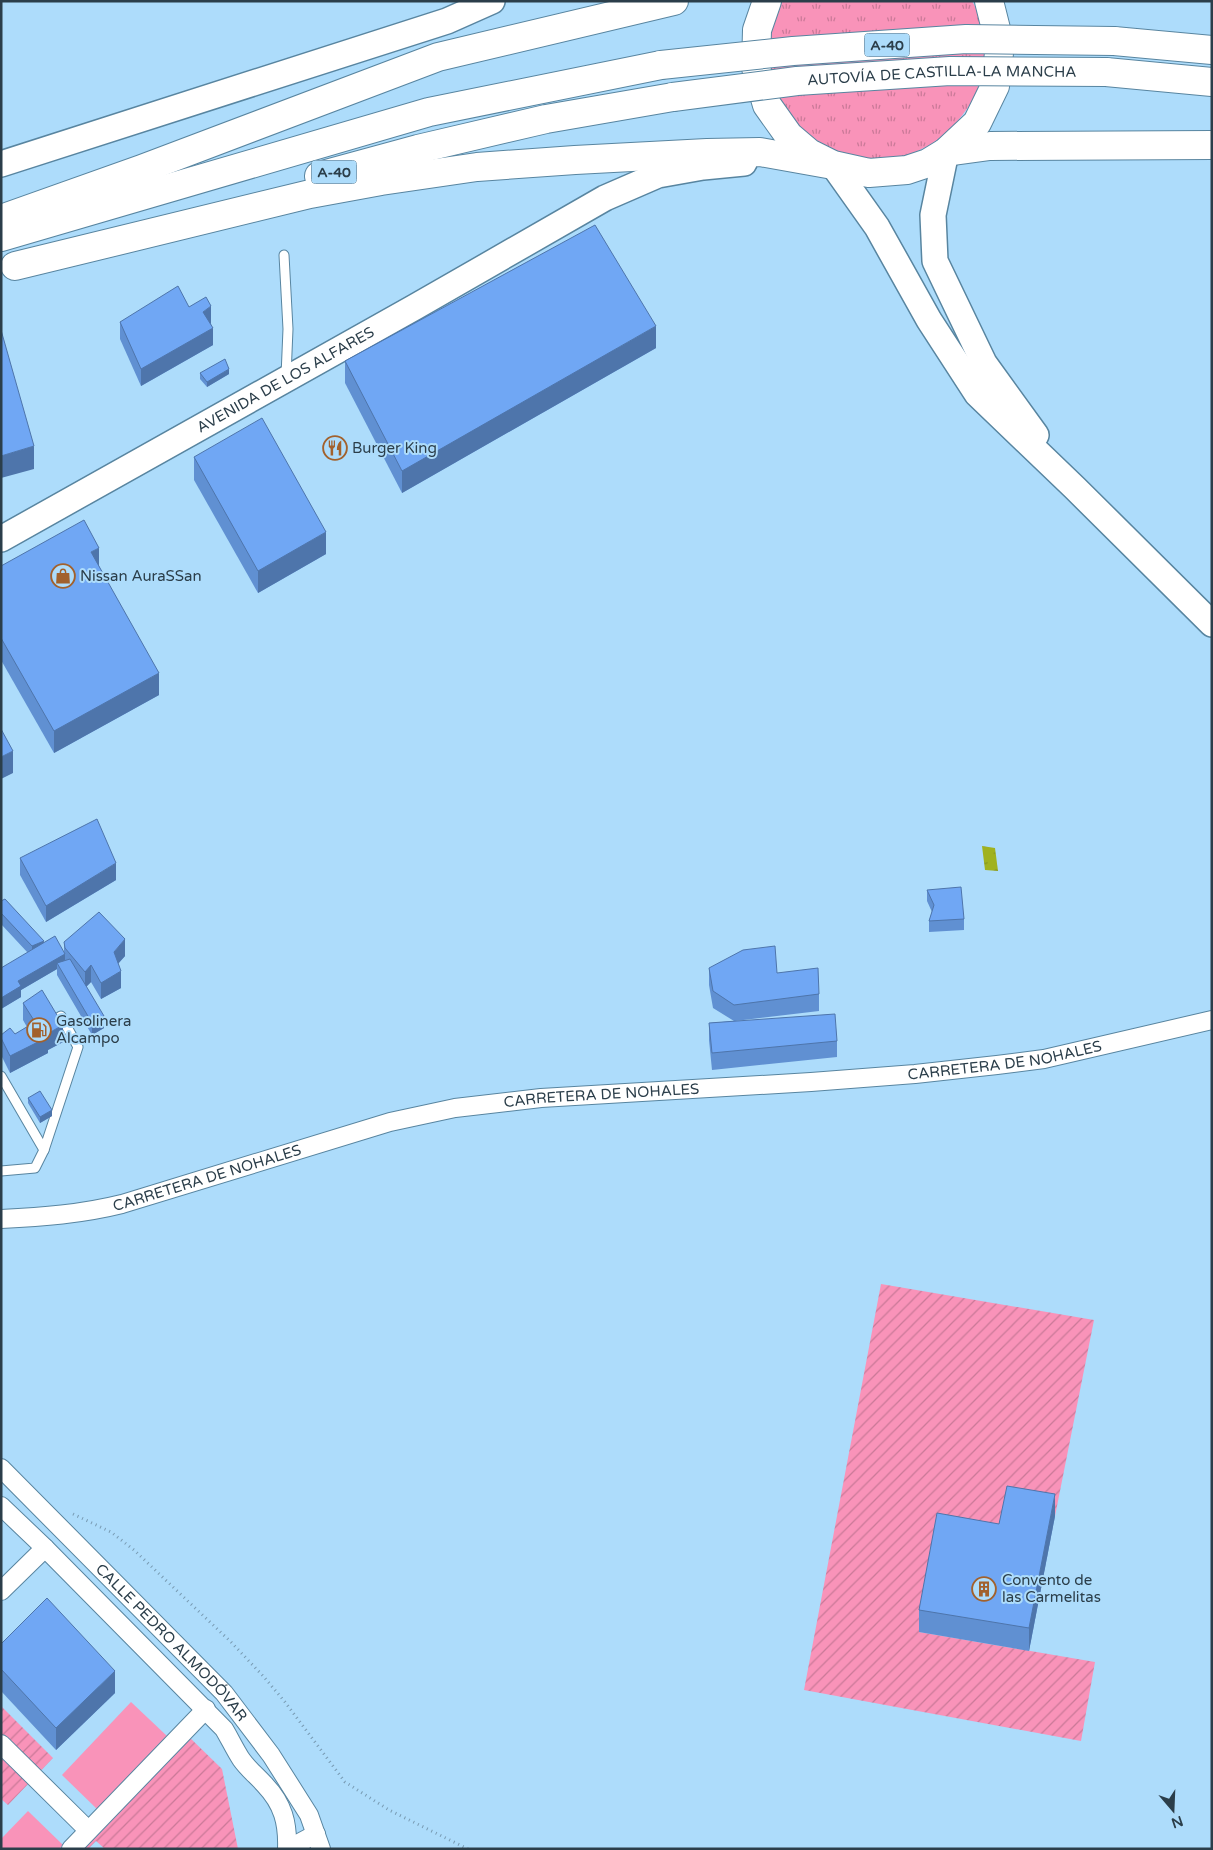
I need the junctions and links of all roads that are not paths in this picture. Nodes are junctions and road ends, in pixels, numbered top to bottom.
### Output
1 (492, 1) edge
2 (674, 1) edge
3 (767, 1) edge
4 (989, 1) edge
5 (1212, 50) edge
6 (1212, 82) edge
7 (1212, 145) edge
8 (946, 152) junction
9 (792, 158) junction
10 (1, 164) edge
11 (833, 165) junction
12 (1, 218) edge
13 (1, 237) edge
14 (284, 255) dead end
15 (8, 268) edge
16 (286, 378) junction
17 (1075, 488) junction
18 (1, 539) edge
19 (1212, 624) edge
20 (1212, 1020) edge
21 (39, 1029) edge
22 (1, 1076) edge
23 (44, 1150) junction
24 (1, 1171) edge
25 (1, 1219) edge
26 (1, 1468) edge
27 (1, 1506) edge
28 (45, 1548) junction
29 (1, 1591) edge
30 (206, 1709) junction
31 (1, 1744) edge
32 (88, 1830) junction
33 (318, 1842) edge
34 (71, 1849) edge
35 (288, 1849) edge

1 - 10 street
2 - 12 highway
3 - 11 highway
4 - 8 highway
5 - 13 highway, AUTOVÍA DE CASTILLA-LA MANCHA / A-40, bridge
6 - 15 highway, AUTOVÍA DE CASTILLA-LA MANCHA / A-40, bridge
7 - 8 highway
8 - 11 highway
8 - 17 street
9 - 11 highway
9 - 15 highway
9 - 16 street, AVENIDA DE LOS ALFARES
11 - 17 street
14 - 16 lane
16 - 18 street, AVENIDA DE LOS ALFARES
17 - 19 street
20 - 25 street, CARRETERA DE NOHALES
21 - 23 lane
22 - 23 lane
23 - 24 lane
26 - 33 street, CALLE PEDRO ALMODÓVAR
27 - 28 street, CALLE PEDRO ALMODÓVAR
28 - 29 street
28 - 30 street, CALLE PEDRO ALMODÓVAR
30 - 32 street
30 - 35 street, CALLE PEDRO ALMODÓVAR
31 - 32 street
32 - 34 street
33 - 35 street

